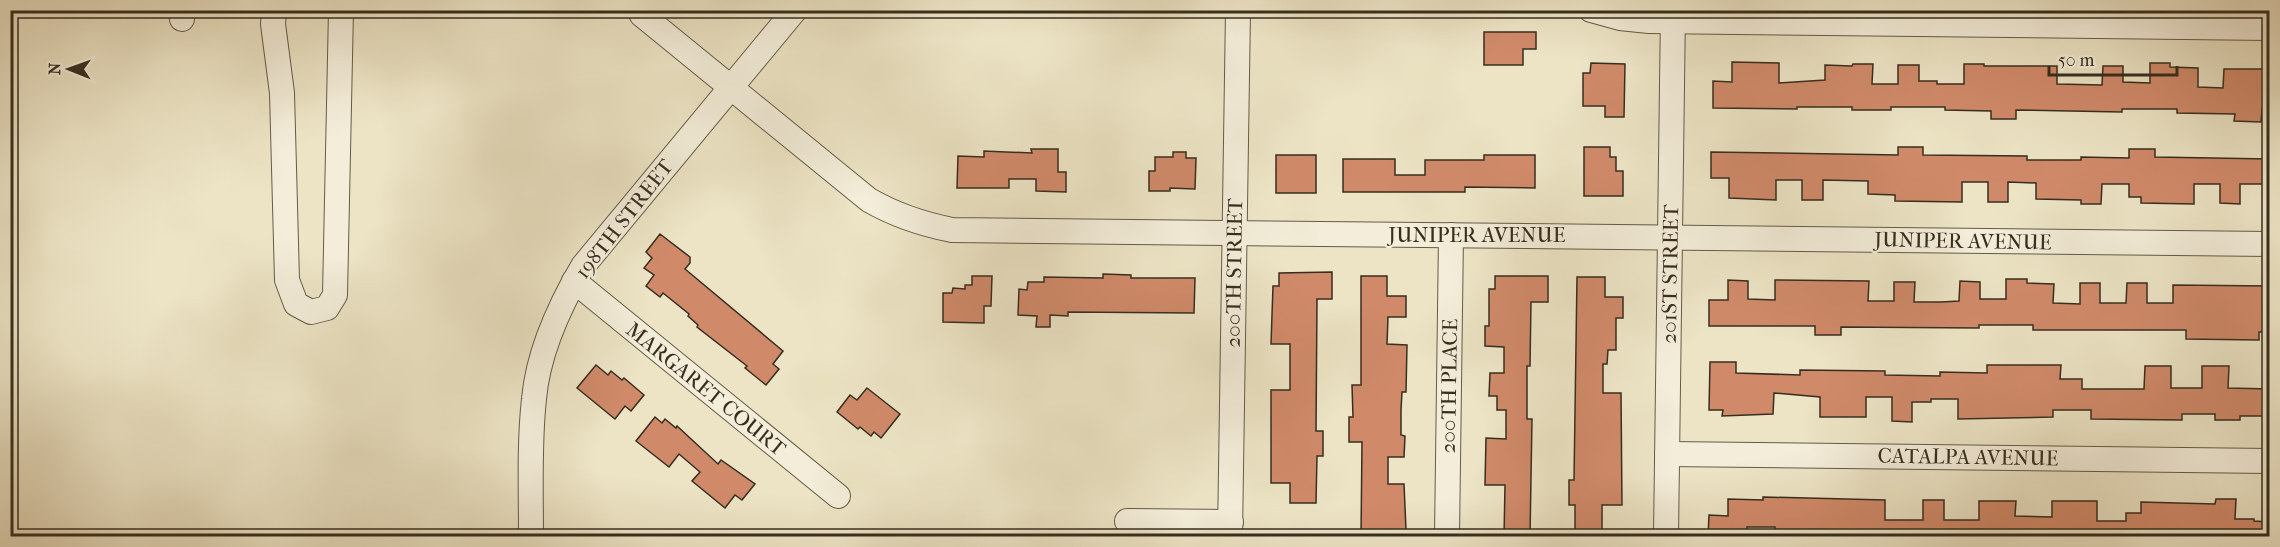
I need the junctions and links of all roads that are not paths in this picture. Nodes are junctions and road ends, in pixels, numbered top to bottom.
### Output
1 (274, 10) edge
2 (341, 10) edge
3 (639, 10) edge
4 (795, 10) edge
5 (1238, 10) edge
6 (1591, 10) edge
7 (1673, 15) edge
8 (2270, 28) edge
9 (731, 87) junction
10 (1234, 234) junction
11 (1451, 234) junction
12 (1671, 237) junction
13 (2270, 244) edge
14 (574, 281) junction
15 (1667, 454) junction
16 (2270, 461) edge
17 (838, 496) dead end
18 (1127, 521) dead end
19 (1231, 529) edge
20 (531, 537) edge
21 (1447, 537) edge
22 (1666, 537) edge

1 - 2 street
3 - 9 street, JUNIPER AVENUE
4 - 9 street, 198TH STREET
5 - 10 street, 200TH STREET
6 - 7 street
7 - 8 street
7 - 12 street, 201ST STREET
9 - 10 street, JUNIPER AVENUE
9 - 14 street, 198TH STREET
10 - 11 street, JUNIPER AVENUE
10 - 19 street, 200TH STREET
11 - 12 street, JUNIPER AVENUE
11 - 21 street, 200TH PLACE
12 - 13 street, JUNIPER AVENUE
12 - 15 street, 201ST STREET
14 - 17 street, MARGARET COURT
14 - 20 street, 198TH STREET
15 - 16 street, CATALPA AVENUE
15 - 22 street, 201ST STREET
18 - 19 street

